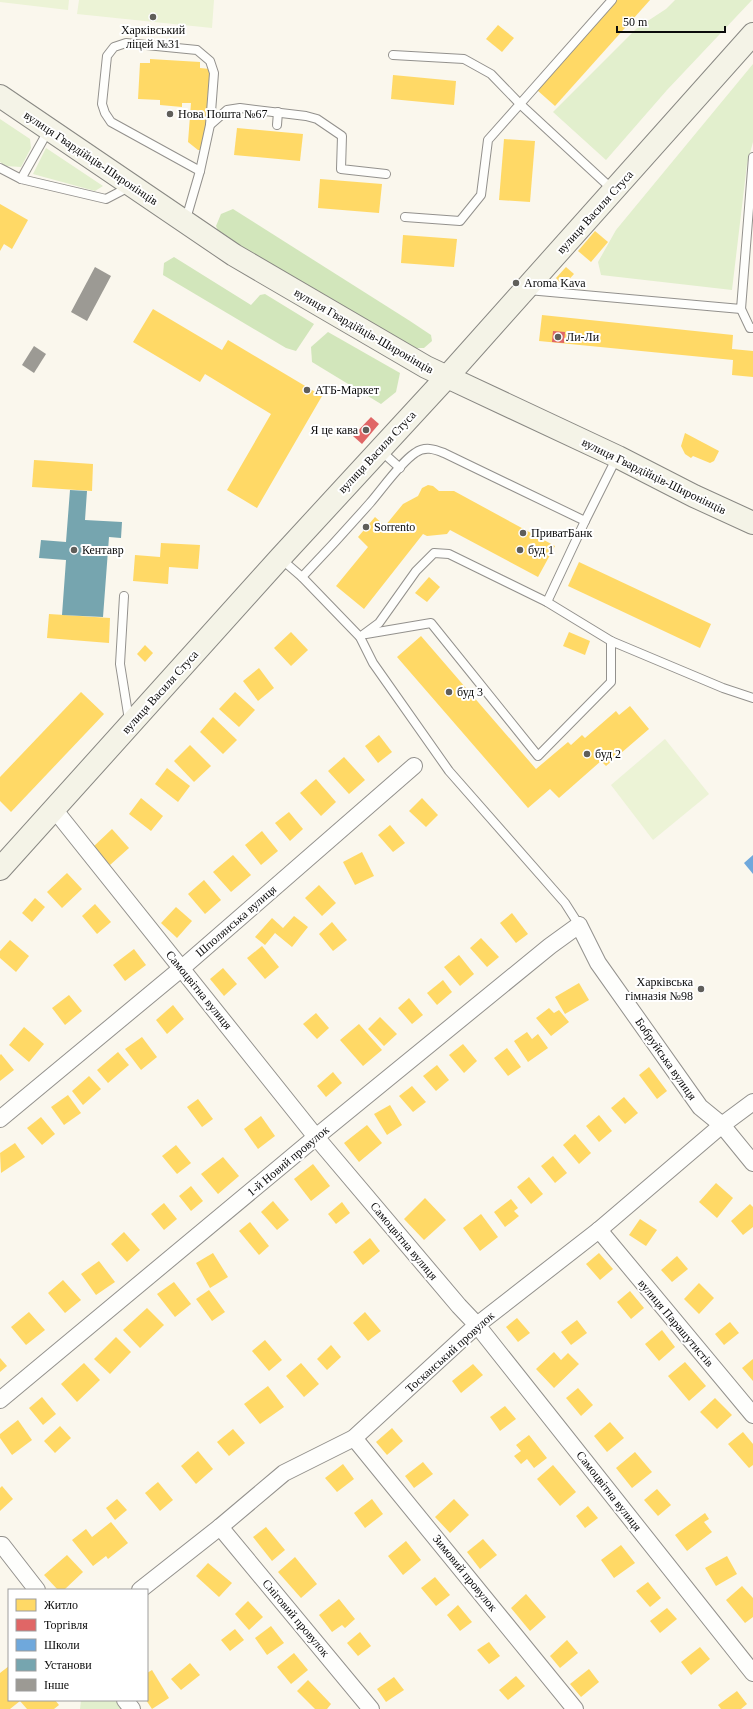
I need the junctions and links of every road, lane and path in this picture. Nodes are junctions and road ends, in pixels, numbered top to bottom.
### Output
1 (612, 0) edge
2 (753, 34) edge
3 (393, 55) dead end
4 (0, 96) edge
5 (520, 104) junction
6 (278, 112) junction
7 (210, 125) junction
8 (276, 125) dead end
9 (49, 129) junction
10 (753, 157) edge
11 (0, 168) edge
12 (200, 171) junction
13 (386, 174) dead end
14 (21, 179) junction
15 (132, 186) junction
16 (614, 191) junction
17 (405, 217) dead end
18 (185, 221) junction
19 (525, 290) junction
20 (741, 309) junction
21 (753, 328) edge
22 (446, 378) junction
23 (379, 450) junction
24 (618, 457) junction
25 (400, 468) junction
26 (585, 521) junction
27 (753, 523) edge
28 (280, 558) junction
29 (302, 577) junction
30 (124, 596) dead end
31 (547, 602) junction
32 (362, 635) junction
33 (611, 641) junction
34 (753, 698) edge
35 (130, 725) junction
36 (414, 766) dead end
37 (54, 810) junction
38 (0, 869) edge
39 (579, 925) junction
40 (182, 968) junction
41 (753, 1102) edge
42 (0, 1118) edge
43 (722, 1125) junction
44 (316, 1137) junction
45 (753, 1163) edge
46 (599, 1230) junction
47 (477, 1325) junction
48 (0, 1400) edge
49 (753, 1415) edge
50 (354, 1438) junction
51 (220, 1527) junction
52 (0, 1545) edge
53 (36, 1589) edge
54 (141, 1589) edge
55 (753, 1673) edge
56 (126, 1701) edge
57 (132, 1709) edge
58 (371, 1709) edge
59 (575, 1709) edge

1 - 5 lane
2 - 16 street, вулиця Василя Стуса
3 - 5 lane
4 - 9 street, вулиця Гвардійців-Широнінців
5 - 16 lane
5 - 17 lane
6 - 7 lane
6 - 8 lane
6 - 13 lane
7 - 12 lane
7 - 12 lane
9 - 14 lane
9 - 15 street, вулиця Гвардійців-Широнінців
10 - 20 lane
11 - 14 lane
12 - 18 lane
14 - 15 lane
15 - 18 street, вулиця Гвардійців-Широнінців
16 - 19 street, вулиця Василя Стуса
18 - 22 street, вулиця Гвардійців-Широнінців
19 - 20 lane
19 - 22 street, вулиця Василя Стуса
20 - 21 lane
22 - 23 street, вулиця Василя Стуса
22 - 24 street, вулиця Гвардійців-Широнінців
23 - 25 lane
23 - 28 street, вулиця Василя Стуса
24 - 26 lane
24 - 27 street, вулиця Гвардійців-Широнінців
25 - 26 lane
25 - 29 lane
26 - 31 lane
28 - 29 lane
28 - 35 street, вулиця Василя Стуса
29 - 32 lane
30 - 35 lane
31 - 32 lane
31 - 33 lane
32 - 33 lane
32 - 39 lane
33 - 34 lane
35 - 37 street, вулиця Василя Стуса
36 - 40 street, Шполянська вулиця
37 - 38 street, вулиця Василя Стуса
37 - 40 street, Самоцвітна вулиця
39 - 43 street, Бобруйська вулиця
39 - 44 street, 1-й Новий провулок
40 - 42 street, Шполянська вулиця
40 - 44 street, Самоцвітна вулиця
41 - 43 street, Тосканський провулок
43 - 45 street, Бобруйська вулиця
43 - 46 street, Тосканський провулок
44 - 47 street, Самоцвітна вулиця
44 - 48 street, 1-й Новий провулок
46 - 47 street, Тосканський провулок
46 - 49 street, вулиця Парашутистів
47 - 50 street, Тосканський провулок
47 - 55 street, Самоцвітна вулиця
50 - 51 street, Тосканський провулок
50 - 59 street, Зимовий провулок
51 - 54 street, Тосканський провулок
51 - 58 street, Сніговий провулок
52 - 53 street
56 - 57 street

